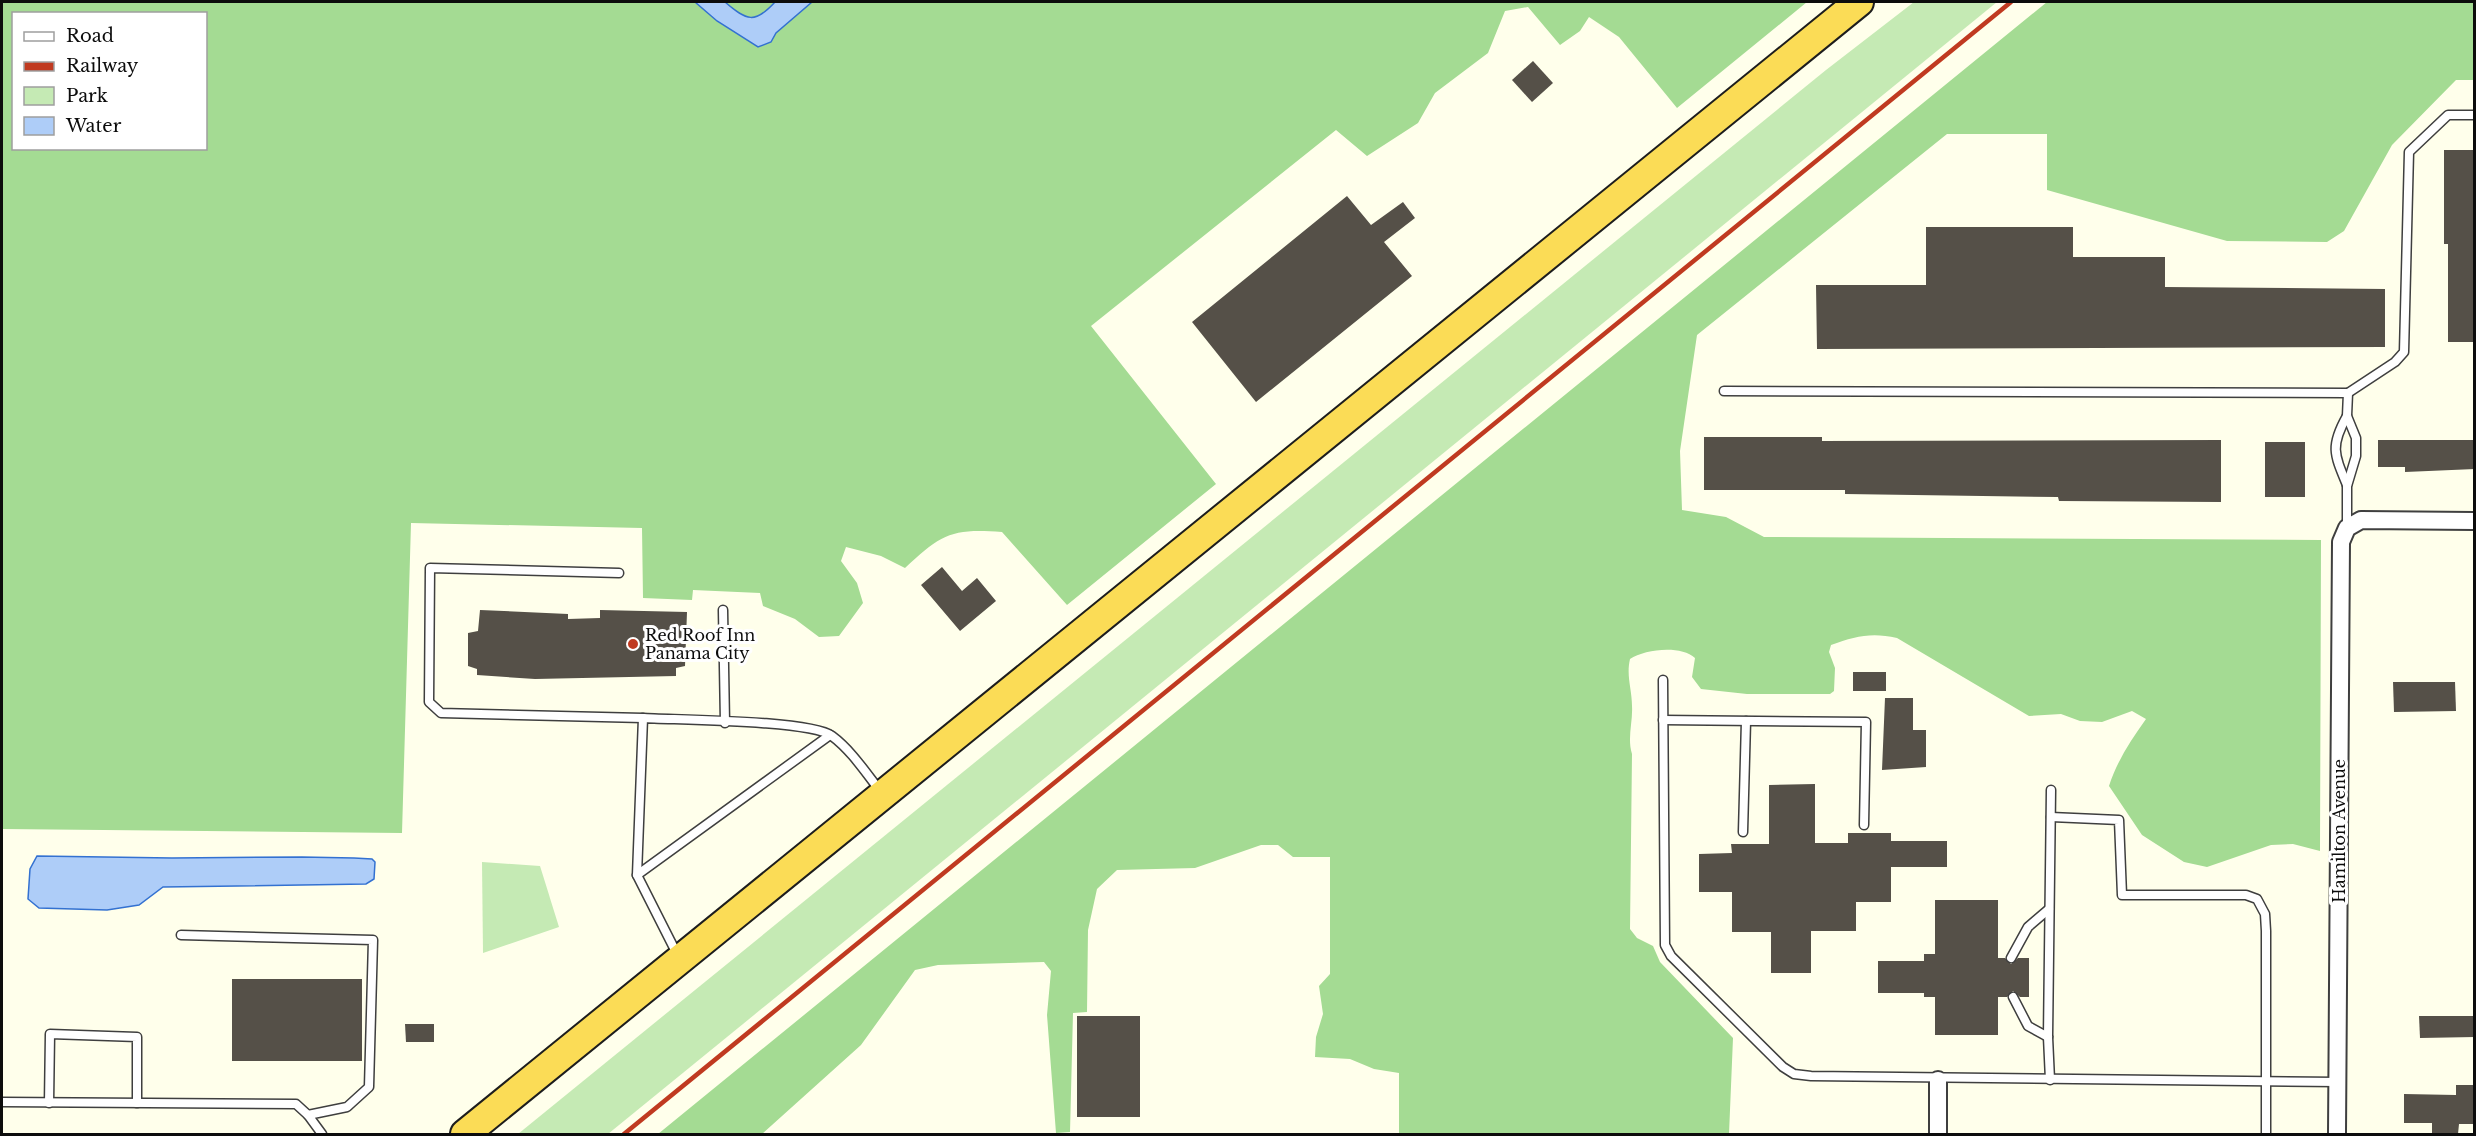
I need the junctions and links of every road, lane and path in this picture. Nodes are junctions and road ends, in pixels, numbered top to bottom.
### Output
1 (1859, 2) edge
2 (2475, 115) edge
3 (1724, 391) dead end
4 (2348, 393) junction
5 (2347, 416) junction
6 (2347, 486) junction
7 (2475, 520) edge
8 (2347, 528) junction
9 (619, 573) dead end
10 (723, 610) dead end
11 (1663, 681) dead end
12 (643, 718) junction
13 (1663, 720) junction
14 (1746, 721) junction
15 (725, 723) junction
16 (830, 735) junction
17 (2051, 790) dead end
18 (883, 794) junction
19 (2051, 817) junction
20 (1864, 825) dead end
21 (1743, 832) dead end
22 (637, 874) junction
23 (2049, 909) junction
24 (181, 935) dead end
25 (2011, 958) dead end
26 (680, 960) junction
27 (2013, 997) dead end
28 (2048, 1037) junction
29 (1938, 1080) junction
30 (2050, 1080) junction
31 (2266, 1082) junction
32 (2338, 1083) junction
33 (2, 1102) edge
34 (49, 1102) junction
35 (137, 1103) junction
36 (309, 1115) junction
37 (322, 1134) edge
38 (465, 1134) edge
39 (1938, 1134) edge
40 (2266, 1134) edge
41 (2337, 1134) edge

1 - 18 highway
2 - 4 lane
3 - 4 lane
4 - 5 lane
5 - 6 lane
5 - 6 lane
6 - 8 lane
7 - 8 street
8 - 32 street, Hamilton Avenue
9 - 12 lane
10 - 15 lane
11 - 13 lane
12 - 15 lane
12 - 22 lane
13 - 14 lane
13 - 29 lane
14 - 20 lane
14 - 21 lane
15 - 16 lane
16 - 18 lane
16 - 22 lane
17 - 19 lane
18 - 26 highway
19 - 23 lane
19 - 31 lane
22 - 26 lane
23 - 25 lane
23 - 28 lane
24 - 36 lane
26 - 38 highway
27 - 28 lane
28 - 30 lane
29 - 30 lane
29 - 39 street
30 - 31 lane
31 - 32 lane
31 - 40 lane
32 - 41 street, Hamilton Avenue
33 - 34 lane
34 - 35 lane
34 - 35 lane
35 - 36 lane
36 - 37 lane

